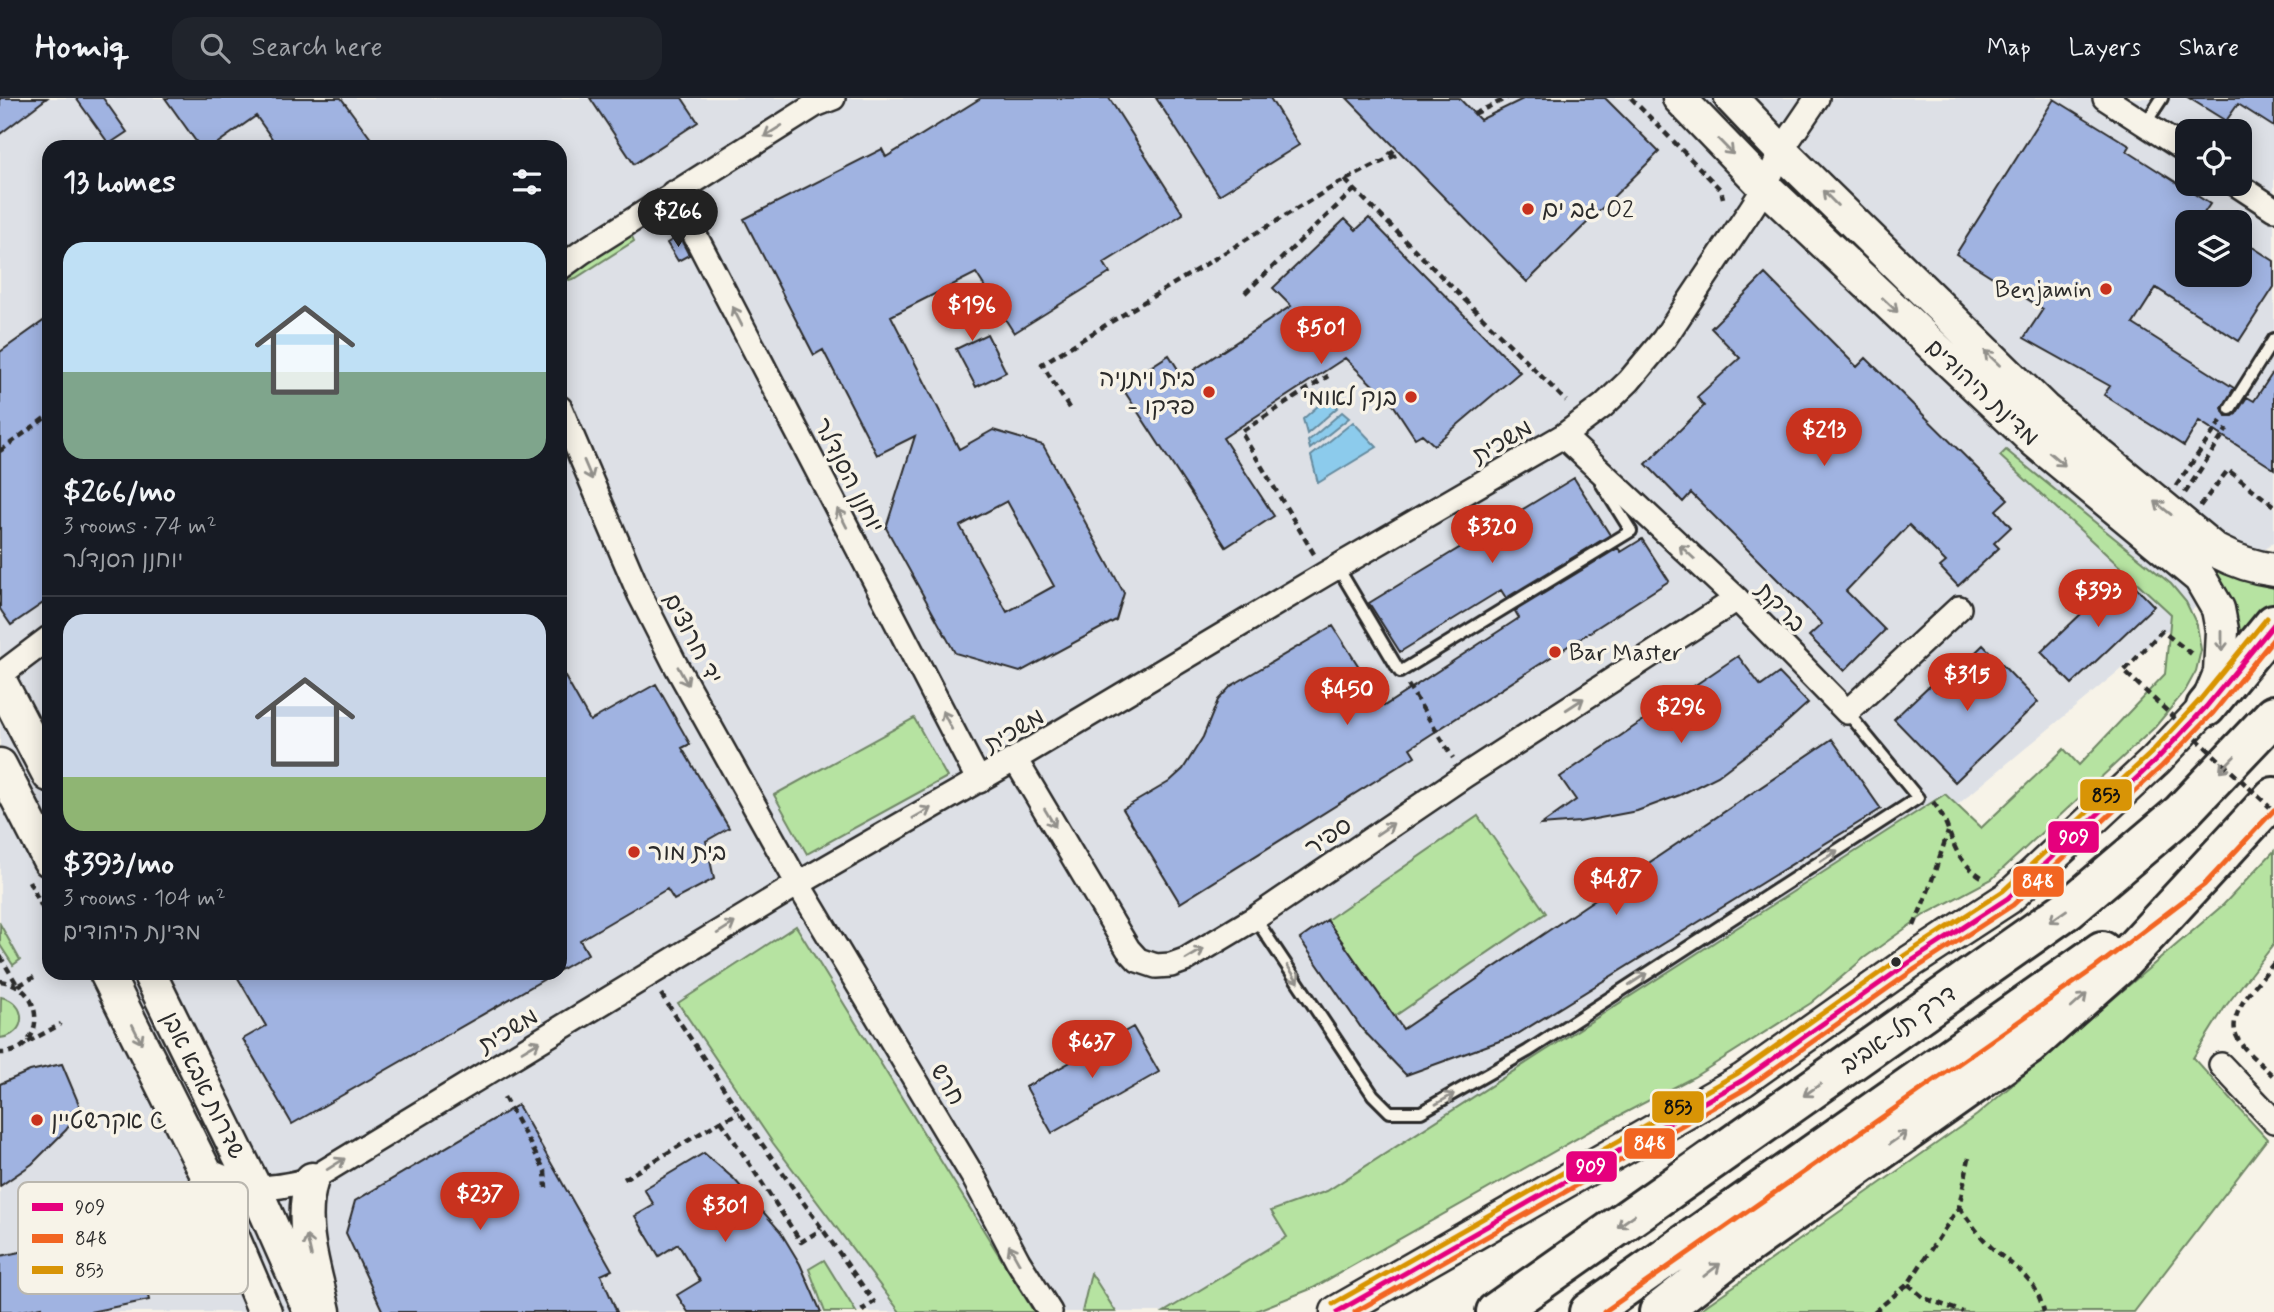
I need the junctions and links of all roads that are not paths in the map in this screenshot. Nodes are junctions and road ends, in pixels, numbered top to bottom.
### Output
1 (833, 98) edge
2 (1679, 98) edge
3 (1731, 98) edge
4 (1817, 98) edge
5 (1832, 98) edge
6 (2105, 98) edge
7 (2162, 98) edge
8 (2145, 124) junction
9 (2175, 144) edge
10 (1786, 155) junction
11 (1765, 187) junction
12 (673, 193) junction
13 (2252, 195) edge
14 (2274, 209) edge
15 (567, 263) edge
16 (2274, 339) edge
17 (2230, 409) road end
18 (567, 424) edge
19 (1563, 436) junction
20 (1583, 454) junction
21 (1338, 566) junction
22 (2274, 570) edge
23 (1737, 599) junction
24 (1959, 608) dead end
25 (2274, 624) edge
26 (42, 643) edge
27 (0, 675) edge
28 (0, 681) edge
29 (2206, 707) junction
30 (1847, 712) junction
31 (2274, 715) edge
32 (1015, 759) junction
33 (42, 762) edge
34 (0, 765) edge
35 (979, 781) junction
36 (2274, 797) edge
37 (2260, 820) edge
38 (42, 846) edge
39 (2198, 879) junction
40 (798, 884) junction
41 (1255, 918) junction
42 (110, 980) edge
43 (152, 980) edge
44 (2221, 1065) dead end
45 (2274, 1121) edge
46 (204, 1169) junction
47 (312, 1179) junction
48 (210, 1182) edge
49 (239, 1182) edge
50 (248, 1185) edge
51 (255, 1188) junction
52 (248, 1272) edge
53 (1346, 1307) edge
54 (265, 1312) edge
55 (310, 1312) edge
56 (324, 1312) edge
57 (1051, 1312) edge
58 (1312, 1312) edge
59 (1496, 1312) edge
60 (1588, 1312) edge
61 (1658, 1312) edge

1 -> 12 street
2 -> 11 street, מדינת היהודים
3 - 10 street, מדינת היהודים
4 - 10 street, משכית
5 - 10 street, משכית
6 - 8 street
7 - 8 lane
8 - 9 street
10 - 11 street, משכית
22 -> 10 street, מדינת היהודים
11 - 19 street, משכית
11 -> 29 street, מדינת היהודים
12 - 15 street
35 -> 12 street, יוחנן הסנדלר
13 - 14 street
16 - 17 lane
18 -> 40 street, יד חרוצים
19 - 20 street, ברקת
19 - 21 street, משכית
20 - 21 lane
23 -> 20 street, ברקת
21 - 32 street, משכית
23 - 30 street, ברקת
41 -> 23 street, ספיר
24 - 30 street
25 - 29 highway
26 - 27 street
28 - 33 street
29 - 53 street, דרך תל-אביב
41 -> 30 lane
31 -> 59 highway, דרך תל-אביב
32 - 35 street, משכית
32 -> 41 street, ספיר
34 - 38 street
40 -> 35 street, משכית
36 - 37 highway
37 - 39 highway
39 - 60 highway
61 -> 39 highway
47 -> 40 street, משכית
57 -> 40 street, חרש
42 -> 46 street, שדרות אבא אבן
43 - 51 street, שדרות אבא אבן
44 - 45 street
46 - 48 street, שדרות אבא אבן
46 - 49 street, משכית
47 - 51 street, משכית
56 -> 47 street
50 - 51 street, משכית
51 - 55 street, שדרות אבא אבן
52 - 54 street, שדרות אבא אבן
53 - 58 street, דרך תל-אביב

